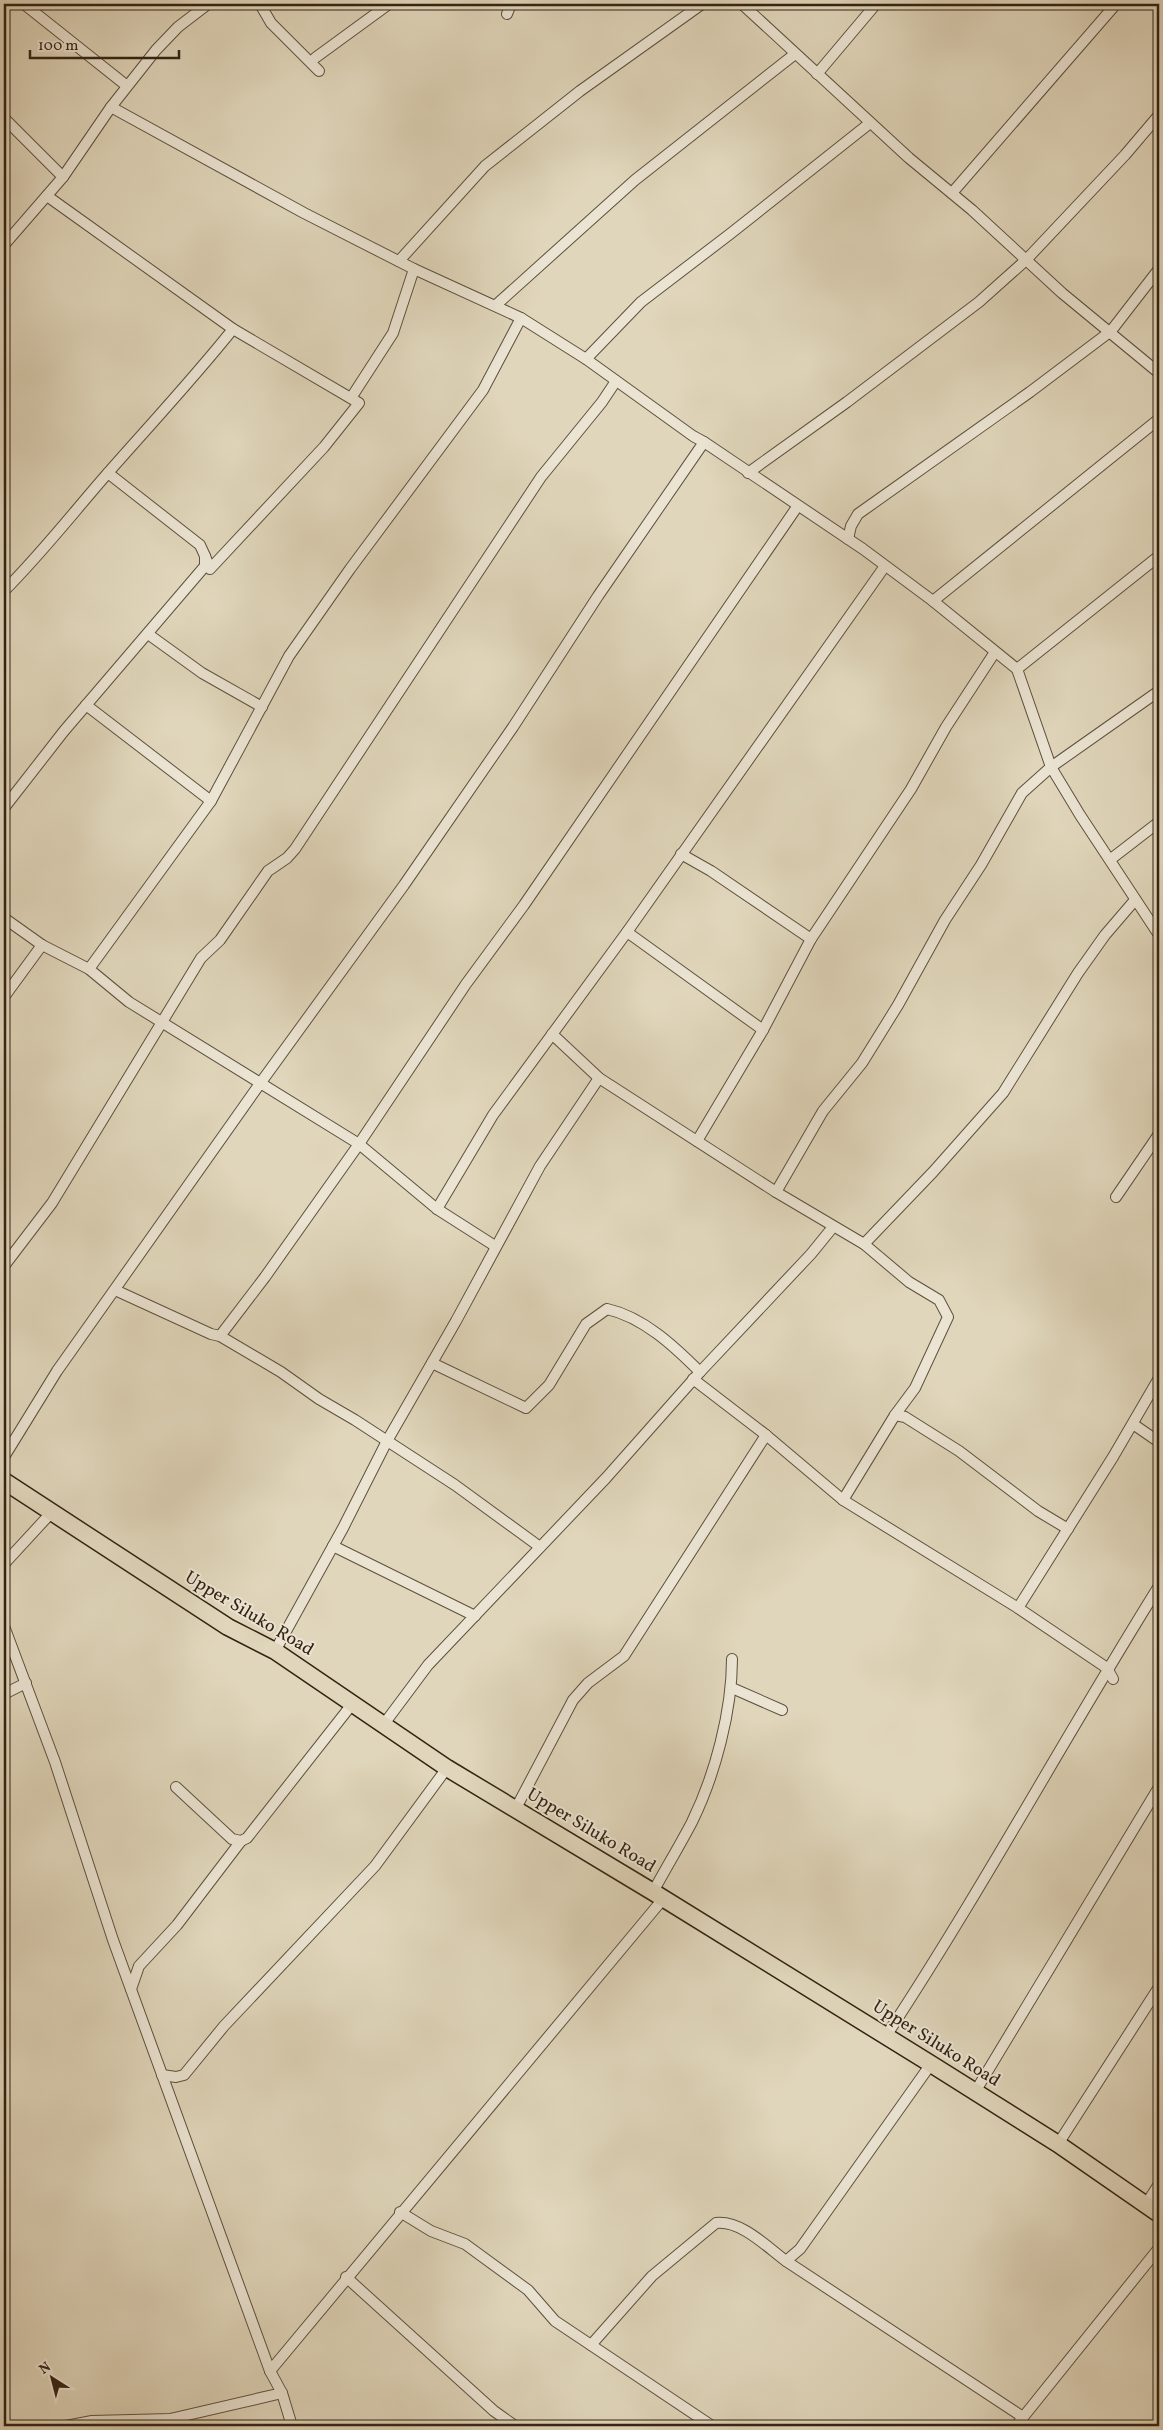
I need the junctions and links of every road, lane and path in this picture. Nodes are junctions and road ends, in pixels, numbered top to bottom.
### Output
1 (24, 4) edge
2 (208, 4) edge
3 (260, 4) edge
4 (389, 4) edge
5 (702, 4) edge
6 (743, 4) edge
7 (876, 4) edge
8 (1116, 4) edge
9 (795, 54) junction
10 (315, 58) dead end
11 (319, 71) dead end
12 (817, 74) junction
13 (127, 86) junction
14 (111, 107) junction
15 (1159, 114) edge
16 (4, 118) edge
17 (870, 123) junction
18 (63, 178) junction
19 (952, 193) junction
20 (47, 196) junction
21 (4, 246) edge
22 (399, 260) junction
23 (1026, 260) junction
24 (414, 269) junction
25 (1159, 269) edge
26 (496, 305) junction
27 (521, 318) junction
28 (232, 329) junction
29 (1111, 331) junction
30 (586, 358) junction
31 (1159, 373) edge
32 (616, 381) junction
33 (351, 398) junction
34 (1159, 418) edge
35 (704, 442) junction
36 (108, 473) junction
37 (748, 473) junction
38 (797, 506) junction
39 (848, 539) junction
40 (206, 556) junction
41 (1159, 556) edge
42 (885, 566) junction
43 (4, 591) edge
44 (933, 601) junction
45 (148, 634) junction
46 (995, 652) junction
47 (1017, 669) junction
48 (1159, 690) edge
49 (86, 705) junction
50 (262, 707) junction
51 (1052, 767) junction
52 (211, 802) junction
53 (4, 808) edge
54 (1159, 822) edge
55 (681, 854) junction
56 (1111, 859) junction
57 (1135, 900) junction
58 (4, 918) edge
59 (627, 932) junction
60 (1159, 935) edge
61 (811, 939) junction
62 (42, 945) junction
63 (89, 968) junction
64 (4, 997) edge
65 (162, 1023) junction
66 (763, 1030) junction
67 (552, 1034) junction
68 (599, 1078) junction
69 (259, 1085) junction
70 (1159, 1134) edge
71 (697, 1141) junction
72 (359, 1144) junction
73 (776, 1192) junction
74 (1116, 1197) dead end
75 (437, 1209) junction
76 (833, 1227) junction
77 (864, 1244) junction
78 (495, 1246) junction
79 (4, 1266) edge
80 (115, 1290) junction
81 (220, 1336) junction
82 (432, 1363) junction
83 (697, 1375) junction
84 (1159, 1378) edge
85 (895, 1415) junction
86 (1133, 1424) junction
87 (766, 1435) junction
88 (387, 1441) junction
89 (1159, 1442) edge
90 (4, 1457) edge
91 (4, 1481) edge
92 (844, 1500) junction
93 (51, 1513) junction
94 (1068, 1530) junction
95 (333, 1546) junction
96 (540, 1547) junction
97 (4, 1564) edge
98 (1159, 1586) edge
99 (1018, 1608) junction
100 (475, 1616) junction
101 (4, 1626) edge
102 (275, 1651) junction
103 (732, 1659) dead end
104 (1107, 1668) junction
105 (1113, 1679) dead end
106 (26, 1683) junction
107 (4, 1694) edge
108 (353, 1703) junction
109 (384, 1724) junction
110 (447, 1768) junction
111 (176, 1788) dead end
112 (1159, 1788) edge
113 (515, 1810) junction
114 (241, 1841) junction
115 (658, 1895) junction
116 (1159, 1986) edge
117 (131, 1989) junction
118 (886, 2036) junction
119 (931, 2064) junction
120 (162, 2075) junction
121 (975, 2092) junction
122 (1058, 2144) junction
123 (1159, 2184) edge
124 (1152, 2210) edge
125 (400, 2212) junction
126 (1159, 2248) edge
127 (786, 2261) junction
128 (346, 2277) junction
129 (591, 2345) junction
130 (270, 2370) junction
131 (282, 2393) junction
132 (1024, 2417) junction
133 (66, 2426) edge
134 (292, 2426) edge
135 (515, 2426) edge
136 (712, 2426) edge
137 (1016, 2426) edge

1 - 13 street
2 - 13 street
3 - 11 street
4 - 10 street
5 - 22 street
6 - 9 street
7 - 12 street
8 - 19 street
9 - 12 street
9 - 26 street
12 - 17 street
13 - 14 street
14 - 18 street
14 - 22 street
15 - 23 street
16 - 18 street
17 - 19 street
17 - 30 street
18 - 20 street
19 - 23 street
20 - 21 street
20 - 28 street
22 - 24 street
23 - 29 street
23 - 37 street
24 - 26 street
24 - 33 street
25 - 29 street
26 - 27 street
27 - 30 street
27 - 50 street
28 - 33 street
28 - 36 street
29 - 31 street
29 - 39 street
30 - 32 street
32 - 35 street
32 - 65 street
33 - 40 street
34 - 44 street
35 - 37 street
35 - 69 street
36 - 40 street
36 - 43 street
37 - 38 street
38 - 39 street
38 - 72 street
39 - 42 street
40 - 45 street
41 - 47 street
42 - 44 street
42 - 55 street
44 - 46 street
45 - 49 street
45 - 50 street
46 - 47 street
46 - 61 street
47 - 51 street
48 - 51 street
49 - 52 street
49 - 53 street
50 - 52 street
51 - 56 street
51 - 73 street
52 - 63 street
54 - 56 street
55 - 59 street
55 - 61 street
56 - 57 street
57 - 60 street
57 - 77 street
58 - 62 street
59 - 66 street
59 - 67 street
61 - 66 street
62 - 63 street
62 - 64 street
63 - 65 street
65 - 69 street
65 - 79 street
66 - 71 street
67 - 68 street
67 - 75 street
68 - 71 street
68 - 78 street
69 - 72 street
69 - 80 street
70 - 74 street
71 - 73 street
72 - 75 street
72 - 81 street
73 - 76 street
75 - 78 street
76 - 77 street
76 - 83 street
77 - 85 street
78 - 82 street
80 - 81 street
80 - 90 street
81 - 88 street
82 - 83 street
82 - 88 street
83 - 87 street
83 - 96 street
84 - 86 street
85 - 92 street
85 - 94 street
86 - 89 street
86 - 94 street
87 - 92 street
87 - 113 street
88 - 95 street
88 - 96 street
91 - 93 main road, Upper Siluko Road
92 - 99 street
93 - 97 street
93 - 102 main road, Upper Siluko Road
94 - 99 street
95 - 100 street
95 - 102 street
96 - 100 street
98 - 104 street
99 - 104 street
100 - 109 street
101 - 106 street
102 - 108 main road, Upper Siluko Road
103 - 115 street
104 - 105 street
104 - 118 street
106 - 107 street
106 - 117 street
108 - 109 main road, Upper Siluko Road
108 - 114 street
109 - 110 main road, Upper Siluko Road
110 - 113 main road, Upper Siluko Road
110 - 120 street
111 - 114 street
112 - 121 street
113 - 115 main road, Upper Siluko Road
114 - 117 street
115 - 118 main road, Upper Siluko Road
115 - 125 street
116 - 122 street
117 - 120 street
118 - 119 main road, Upper Siluko Road
119 - 121 main road, Upper Siluko Road
119 - 127 street
120 - 130 street
121 - 122 main road, Upper Siluko Road
122 - 124 main road, Upper Siluko Road
123 - 124 street
125 - 128 street
125 - 129 street
126 - 132 street
127 - 129 street
127 - 132 street
128 - 130 street
128 - 135 street
129 - 136 street
130 - 131 street
131 - 133 street
131 - 134 street
132 - 137 street

